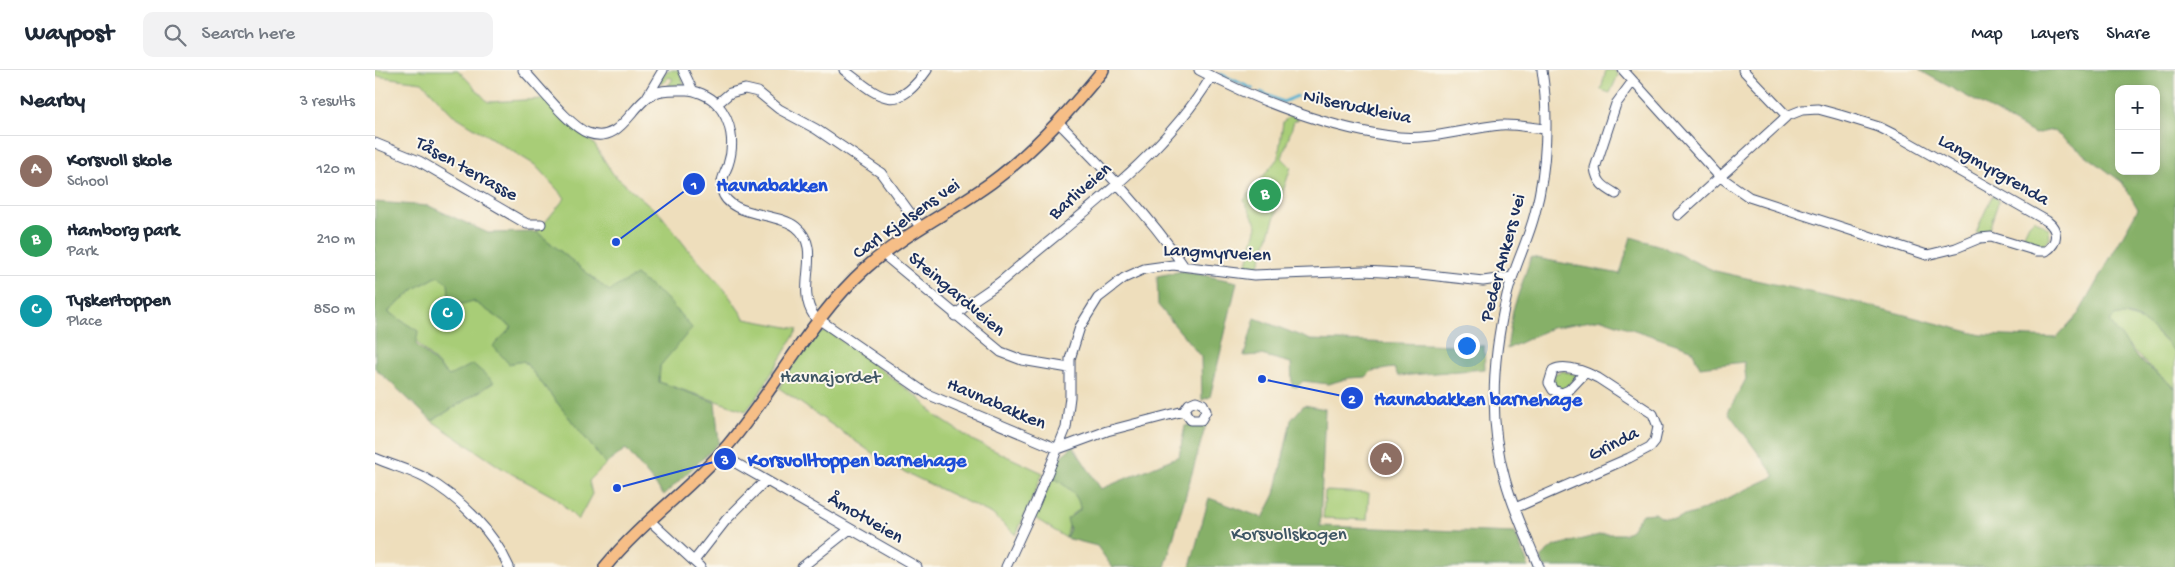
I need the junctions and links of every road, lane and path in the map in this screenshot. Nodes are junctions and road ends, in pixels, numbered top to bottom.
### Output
1 (523, 70) edge
2 (663, 70) edge
3 (683, 70) edge
4 (844, 70) edge
5 (927, 70) edge
6 (1103, 70) edge
7 (1199, 70) edge
8 (1542, 70) edge
9 (1623, 70) edge
10 (1743, 70) edge
11 (1211, 77) junction
12 (1633, 81) junction
13 (692, 89) junction
14 (647, 97) junction
15 (717, 104) junction
16 (1787, 116) junction
17 (1058, 122) junction
18 (1546, 129) junction
19 (375, 143) edge
20 (1719, 176) junction
21 (1118, 182) junction
22 (1616, 194) dead end
23 (1678, 215) dead end
24 (541, 224) dead end
25 (921, 228) junction
26 (883, 254) junction
27 (1183, 265) junction
28 (1512, 278) junction
29 (955, 316) junction
30 (818, 320) junction
31 (1069, 368) junction
32 (1585, 373) dead end
33 (1184, 411) dead end
34 (1059, 449) junction
35 (720, 454) junction
36 (375, 458) edge
37 (765, 481) junction
38 (1515, 508) junction
39 (649, 520) junction
40 (850, 529) junction
41 (697, 564) edge
42 (509, 567) edge
43 (605, 567) edge
44 (802, 567) edge
45 (917, 567) edge
46 (1006, 567) edge
47 (1539, 567) edge

1 - 14 street
2 - 14 street
3 - 13 street
4 - 5 street
6 - 17 main road, Carl Kjelsens vei
7 - 11 street, Nilserudkleiva
8 - 18 street, Peder Ankers vei
9 - 12 street, Langmyrgrenda
10 - 16 street
11 - 18 street, Nilserudkleiva
11 - 21 street, Barliveien
12 - 20 street, Langmyrgrenda
12 - 22 street
13 - 14 street
13 - 15 street
15 - 25 street
15 - 30 street, Havnabakken
16 - 20 street, Langmyrgrenda
16 - 20 street, Langmyrgrenda
17 - 21 street
17 - 25 main road, Carl Kjelsens vei
18 - 28 street, Peder Ankers vei
19 - 24 street, Tåsen terrasse
20 - 23 street, Langmyrgrenda
21 - 27 street
21 - 29 street, Barliveien
25 - 26 main road, Carl Kjelsens vei
26 - 29 street, Steingardveien
26 - 30 main road, Carl Kjelsens vei
27 - 28 street, Langmyrveien
27 - 31 street, Langmyrveien
28 - 38 street, Peder Ankers vei
29 - 31 street, Steingardveien
30 - 34 street, Havnabakken
30 - 35 main road, Carl Kjelsens vei
31 - 34 street, Langmyrveien
32 - 38 street, Grinda
33 - 34 street, Havnabakken
34 - 46 street, Langmyrveien
35 - 37 street, Åmotveien
35 - 39 main road, Carl Kjelsens vei
36 - 42 street
37 - 40 street, Åmotveien
37 - 41 street
38 - 47 street, Peder Ankers vei
39 - 41 street
39 - 43 main road, Carl Kjelsens vei
40 - 44 street
40 - 45 street, Åmotveien

